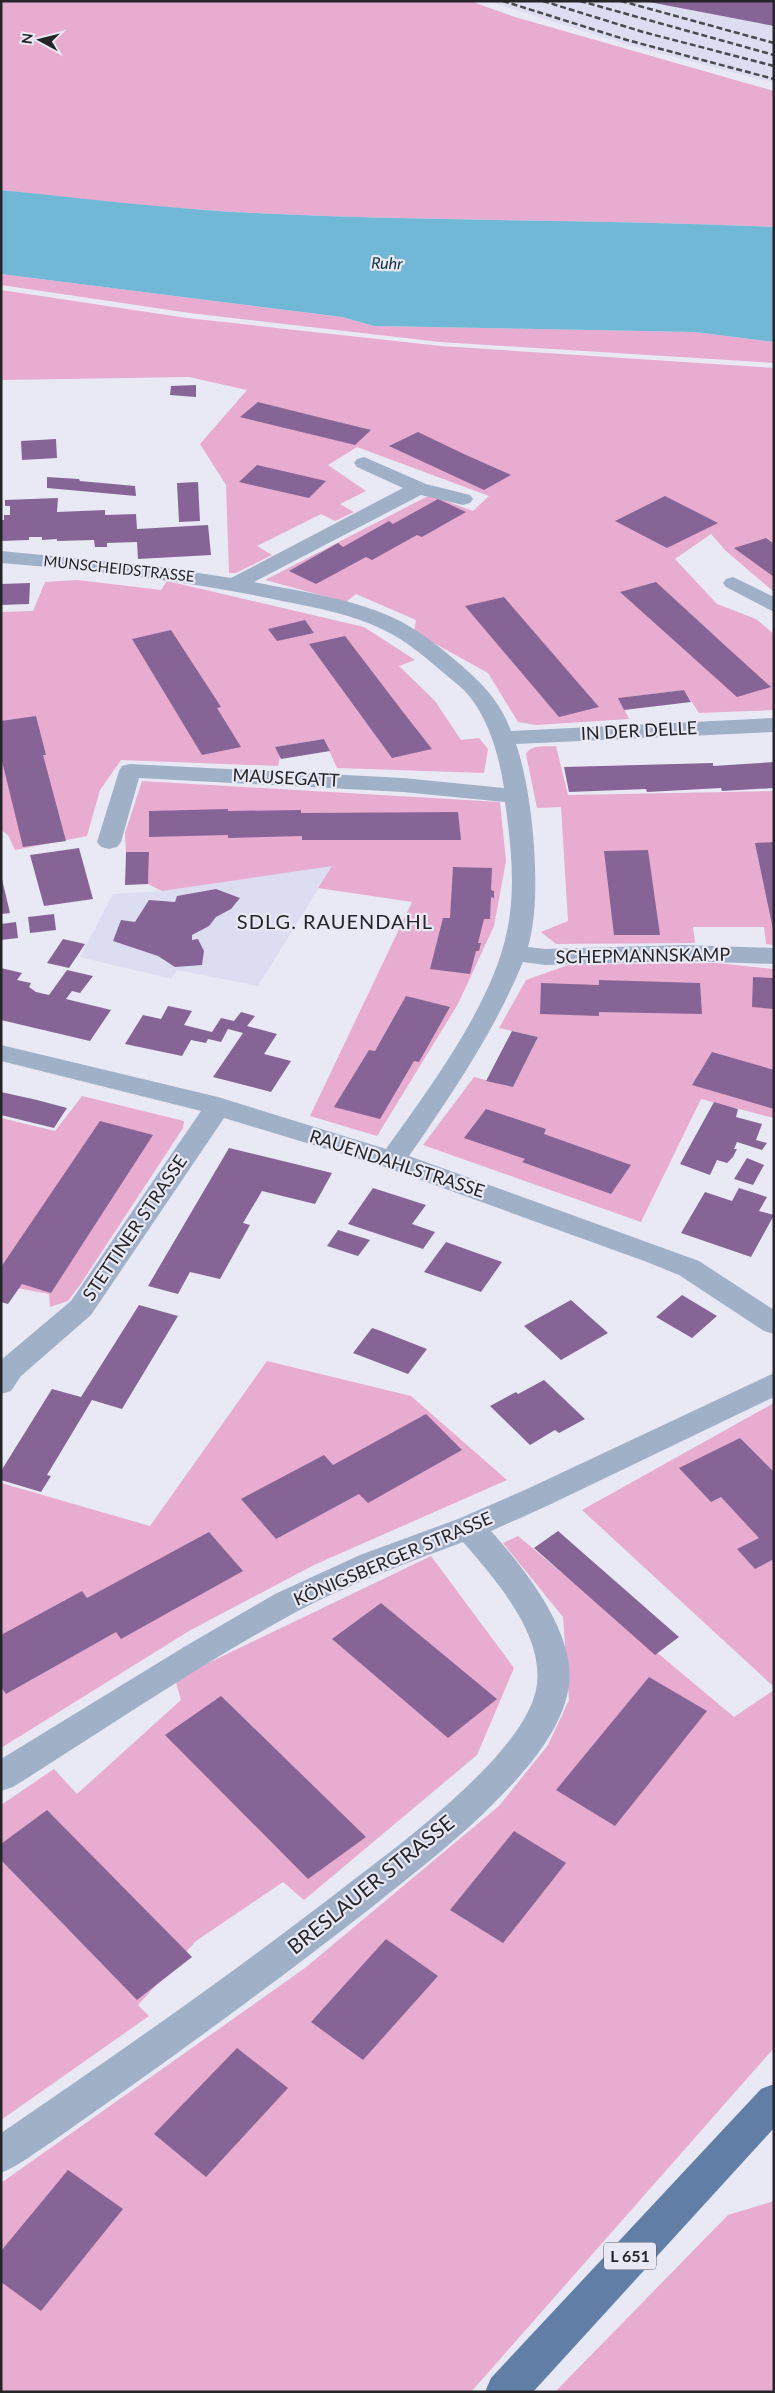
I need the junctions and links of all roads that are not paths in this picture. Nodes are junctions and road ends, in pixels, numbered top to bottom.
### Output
1 (364, 463) dead end
2 (420, 488) junction
3 (463, 499) dead end
4 (1, 557) edge
5 (733, 583) dead end
6 (237, 584) junction
7 (774, 606) edge
8 (774, 725) edge
9 (504, 738) junction
10 (516, 795) junction
11 (109, 842) dead end
12 (514, 952) junction
13 (774, 956) edge
14 (1, 1053) edge
15 (218, 1106) junction
16 (392, 1160) junction
17 (774, 1324) edge
18 (1, 1383) edge
19 (774, 1384) edge
20 (469, 1527) junction
21 (1, 1777) edge
22 (774, 2101) edge
23 (1, 2155) edge
24 (505, 2392) edge

1 - 2 street
2 - 3 street
2 - 6 street
4 - 6 street, MUNSCHEIDSTRASSE
5 - 7 street
6 - 9 street, MUNSCHEIDSTRASSE
8 - 9 street, IN DER DELLE
9 - 10 street, MUNSCHEIDSTRASSE
10 - 11 street, MAUSEGATT
10 - 12 street, MUNSCHEIDSTRASSE
12 - 13 street, SCHEPMANNSKAMP
12 - 16 street, MUNSCHEIDSTRASSE
14 - 15 street, RAUENDAHLSTRASSE
15 - 16 street, RAUENDAHLSTRASSE
15 - 18 street, STETTINER STRASSE
16 - 17 street, RAUENDAHLSTRASSE
19 - 20 street, KÖNIGSBERGER STRASSE
20 - 21 street, KÖNIGSBERGER STRASSE
20 - 23 street, BRESLAUER STRASSE
22 - 24 main road, L 651

